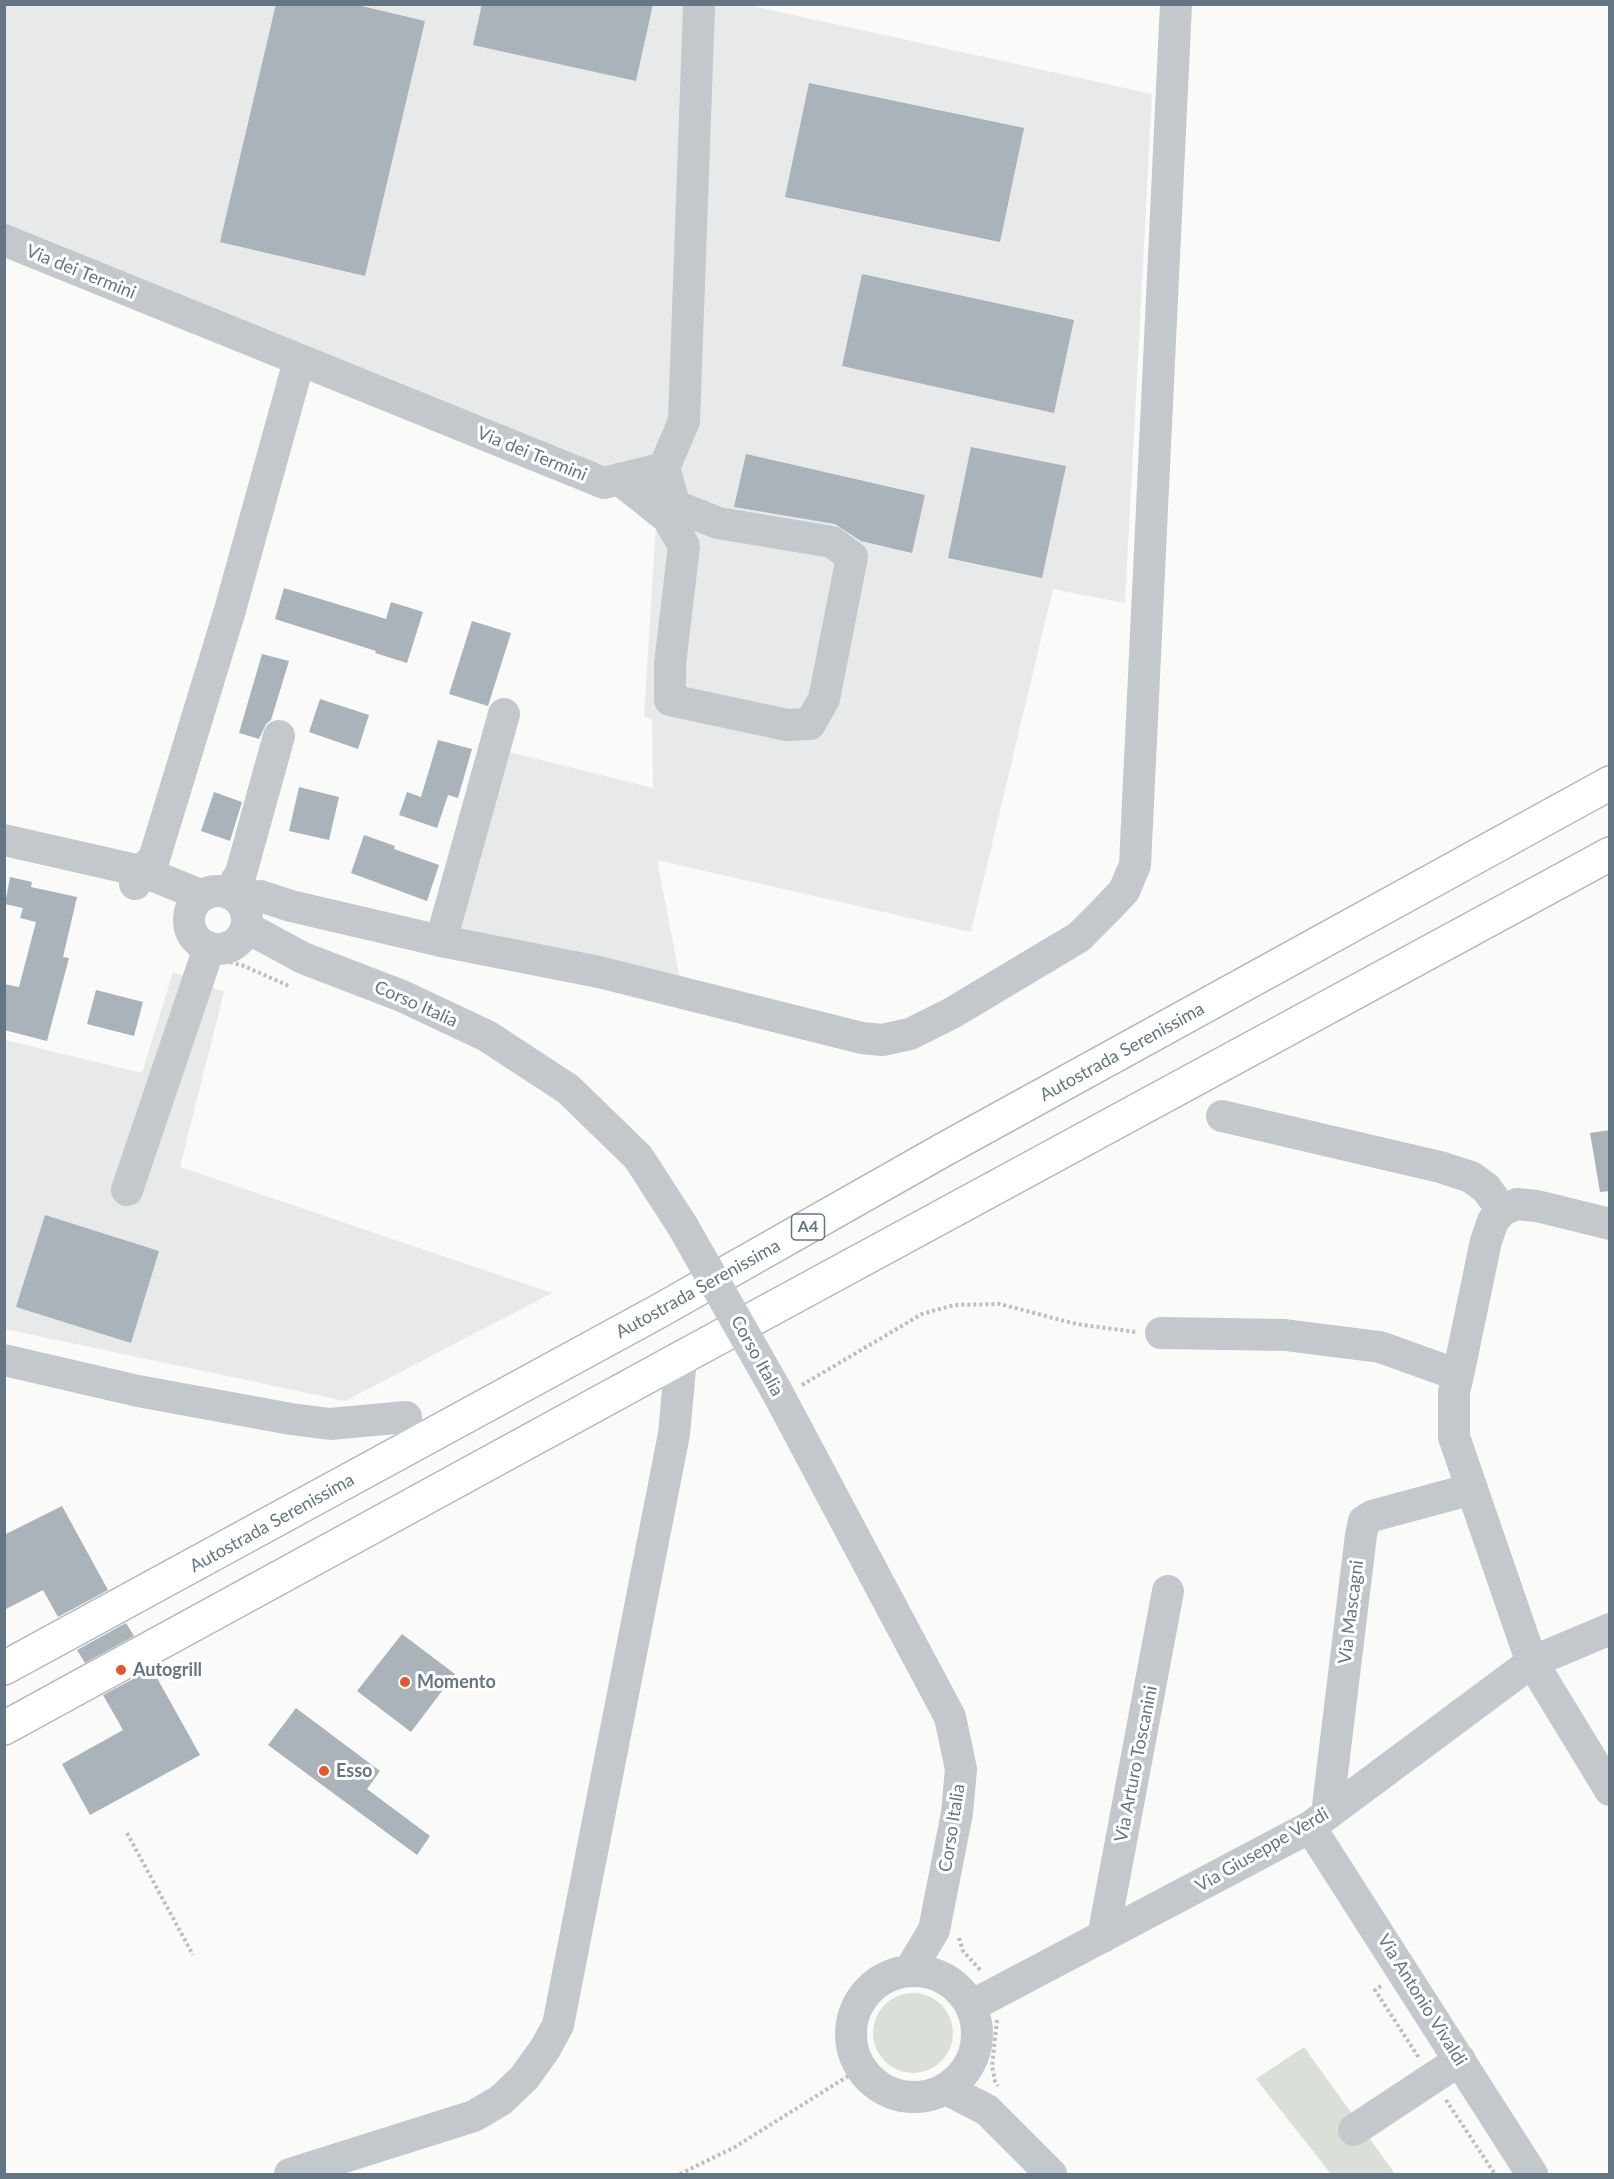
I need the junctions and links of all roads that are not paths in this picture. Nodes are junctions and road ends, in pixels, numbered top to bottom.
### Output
1 (1176, 4) edge
2 (699, 7) dead end
3 (4, 240) edge
4 (299, 361) junction
5 (664, 468) junction
6 (619, 479) junction
7 (504, 714) dead end
8 (279, 736) dead end
9 (1610, 783) edge
10 (4, 841) edge
11 (1610, 854) edge
12 (138, 877) junction
13 (219, 922) junction
14 (441, 941) junction
15 (1222, 1116) dead end
16 (127, 1190) dead end
17 (1502, 1210) junction
18 (1610, 1224) edge
19 (1161, 1333) road end
20 (681, 1358) junction
21 (4, 1360) edge
22 (1458, 1375) junction
23 (406, 1417) dead end
24 (1472, 1489) junction
25 (1168, 1591) dead end
26 (1610, 1629) edge
27 (1532, 1662) junction
28 (4, 1668) edge
29 (4, 1728) edge
30 (1610, 1790) edge
31 (1318, 1820) junction
32 (934, 1930) junction
33 (1103, 1937) junction
34 (910, 1970) junction
35 (944, 1978) junction
36 (971, 2006) junction
37 (1460, 2060) junction
38 (970, 2064) junction
39 (946, 2089) junction
40 (987, 2110) junction
41 (1354, 2130) dead end
42 (290, 2175) edge
43 (1051, 2175) edge
44 (1532, 2175) edge

1 - 14 street
2 - 5 street
3 - 4 street, Via dei Termini
4 - 6 street, Via dei Termini
4 - 12 street
5 - 6 street, Via dei Termini
5 - 6 street
7 - 14 street
8 - 13 street
9 - 28 highway, Autostrada Serenissima / A4
10 - 12 street, Corso Italia
11 - 20 highway
12 - 13 street, Corso Italia
13 - 14 street
13 - 16 street
13 - 32 street, Corso Italia, bridge
15 - 17 street
17 - 18 street
17 - 22 street
19 - 22 street
20 - 29 highway
20 - 42 street
21 - 23 street
22 - 24 street
24 - 27 street
24 - 31 street, Via Mascagni
25 - 33 street, Via Arturo Toscanini
26 - 27 street, Via Giuseppe Verdi
27 - 30 street
27 - 31 street, Via Giuseppe Verdi
31 - 33 street, Via Giuseppe Verdi
31 - 37 street, Via Antonio Vivaldi
32 - 34 street, Corso Italia
32 - 35 street, Corso Italia
33 - 36 street, Via Giuseppe Verdi
34 - 35 street
34 - 39 street
35 - 36 street
36 - 38 street
37 - 41 street
37 - 44 street, Via Antonio Vivaldi
38 - 39 street
38 - 40 street
39 - 40 street
40 - 43 street

